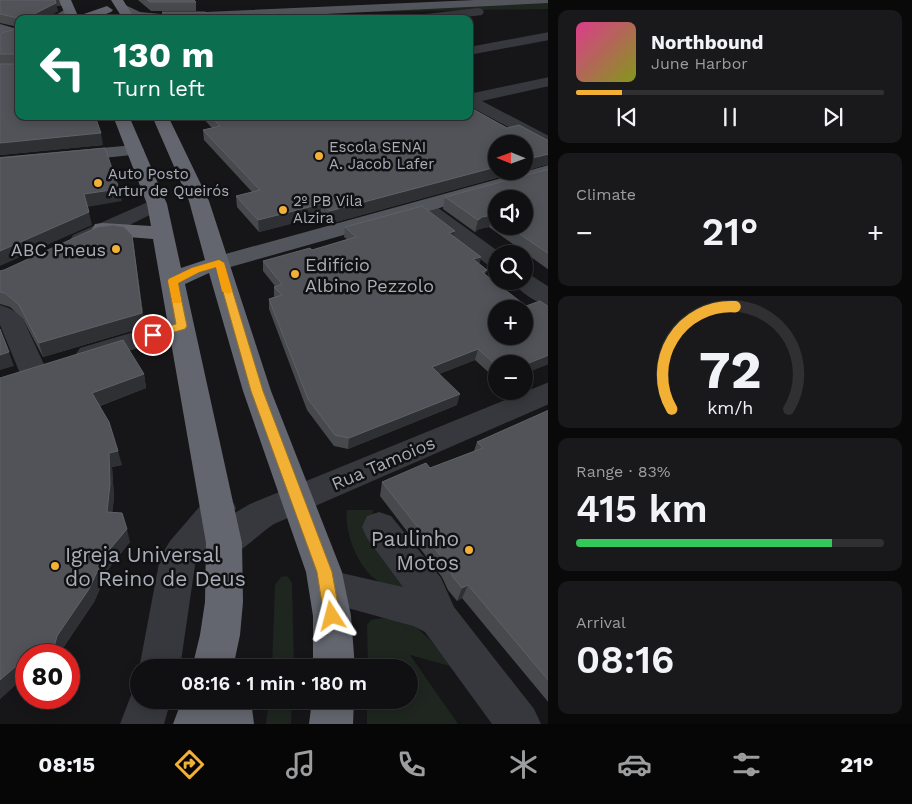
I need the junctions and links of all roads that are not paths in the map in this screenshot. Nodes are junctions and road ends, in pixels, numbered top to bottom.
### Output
1 (548, 0) edge
2 (448, 2) edge
3 (0, 3) edge
4 (119, 3) edge
5 (83, 5) dead end
6 (68, 8) edge
7 (107, 9) edge
8 (548, 11) edge
9 (478, 12) junction
10 (86, 15) edge
11 (94, 15) edge
12 (126, 15) edge
13 (137, 15) edge
14 (215, 15) edge
15 (338, 15) edge
16 (452, 15) edge
17 (548, 36) edge
18 (473, 50) edge
19 (548, 81) edge
20 (473, 99) edge
21 (473, 102) edge
22 (123, 120) edge
23 (162, 120) edge
24 (548, 144) edge
25 (135, 150) junction
26 (177, 153) junction
27 (0, 163) edge
28 (548, 171) edge
29 (175, 195) junction
30 (423, 206) junction
31 (102, 230) junction
32 (163, 234) junction
33 (60, 249) edge
34 (488, 254) edge
35 (219, 263) junction
36 (172, 281) junction
37 (533, 288) edge
38 (548, 299) edge
39 (0, 313) edge
40 (181, 326) junction
41 (548, 392) edge
42 (298, 499) junction
43 (222, 526) junction
44 (379, 527) dead end
45 (328, 587) junction
46 (439, 619) junction
47 (219, 657) edge
48 (161, 659) edge
49 (334, 659) edge
50 (147, 709) edge
51 (200, 709) edge
52 (231, 709) edge
53 (332, 709) edge
54 (142, 724) edge
55 (195, 724) edge
56 (232, 724) edge
57 (331, 724) edge
58 (519, 724) edge

1 - 2 main road
2 - 14 main road
3 - 6 street
4 - 12 highway
4 - 13 main road
5 - 10 highway
7 - 11 highway
8 - 9 main road
9 - 15 main road
9 - 16 street
17 - 18 street
19 - 20 street
21 - 24 street
22 - 25 highway
23 - 26 highway
25 - 26 highway
25 - 27 main road
25 - 29 highway
26 - 29 highway
28 - 30 main road
29 - 31 street
29 - 32 highway
29 - 35 highway
30 - 34 street
30 - 35 main road
31 - 32 highway
31 - 33 street
32 - 36 highway
35 - 36 highway
35 - 42 highway
36 - 40 highway
37 - 38 street
39 - 40 street
40 - 43 highway
41 - 42 street, Rua Tamoios
42 - 43 street, Rua Tamoios
42 - 45 highway
43 - 47 highway
43 - 48 street, Rua Tamoios
44 - 46 street
45 - 46 street
45 - 49 highway
46 - 58 street
50 - 54 street
51 - 55 highway
52 - 56 highway
53 - 57 highway

